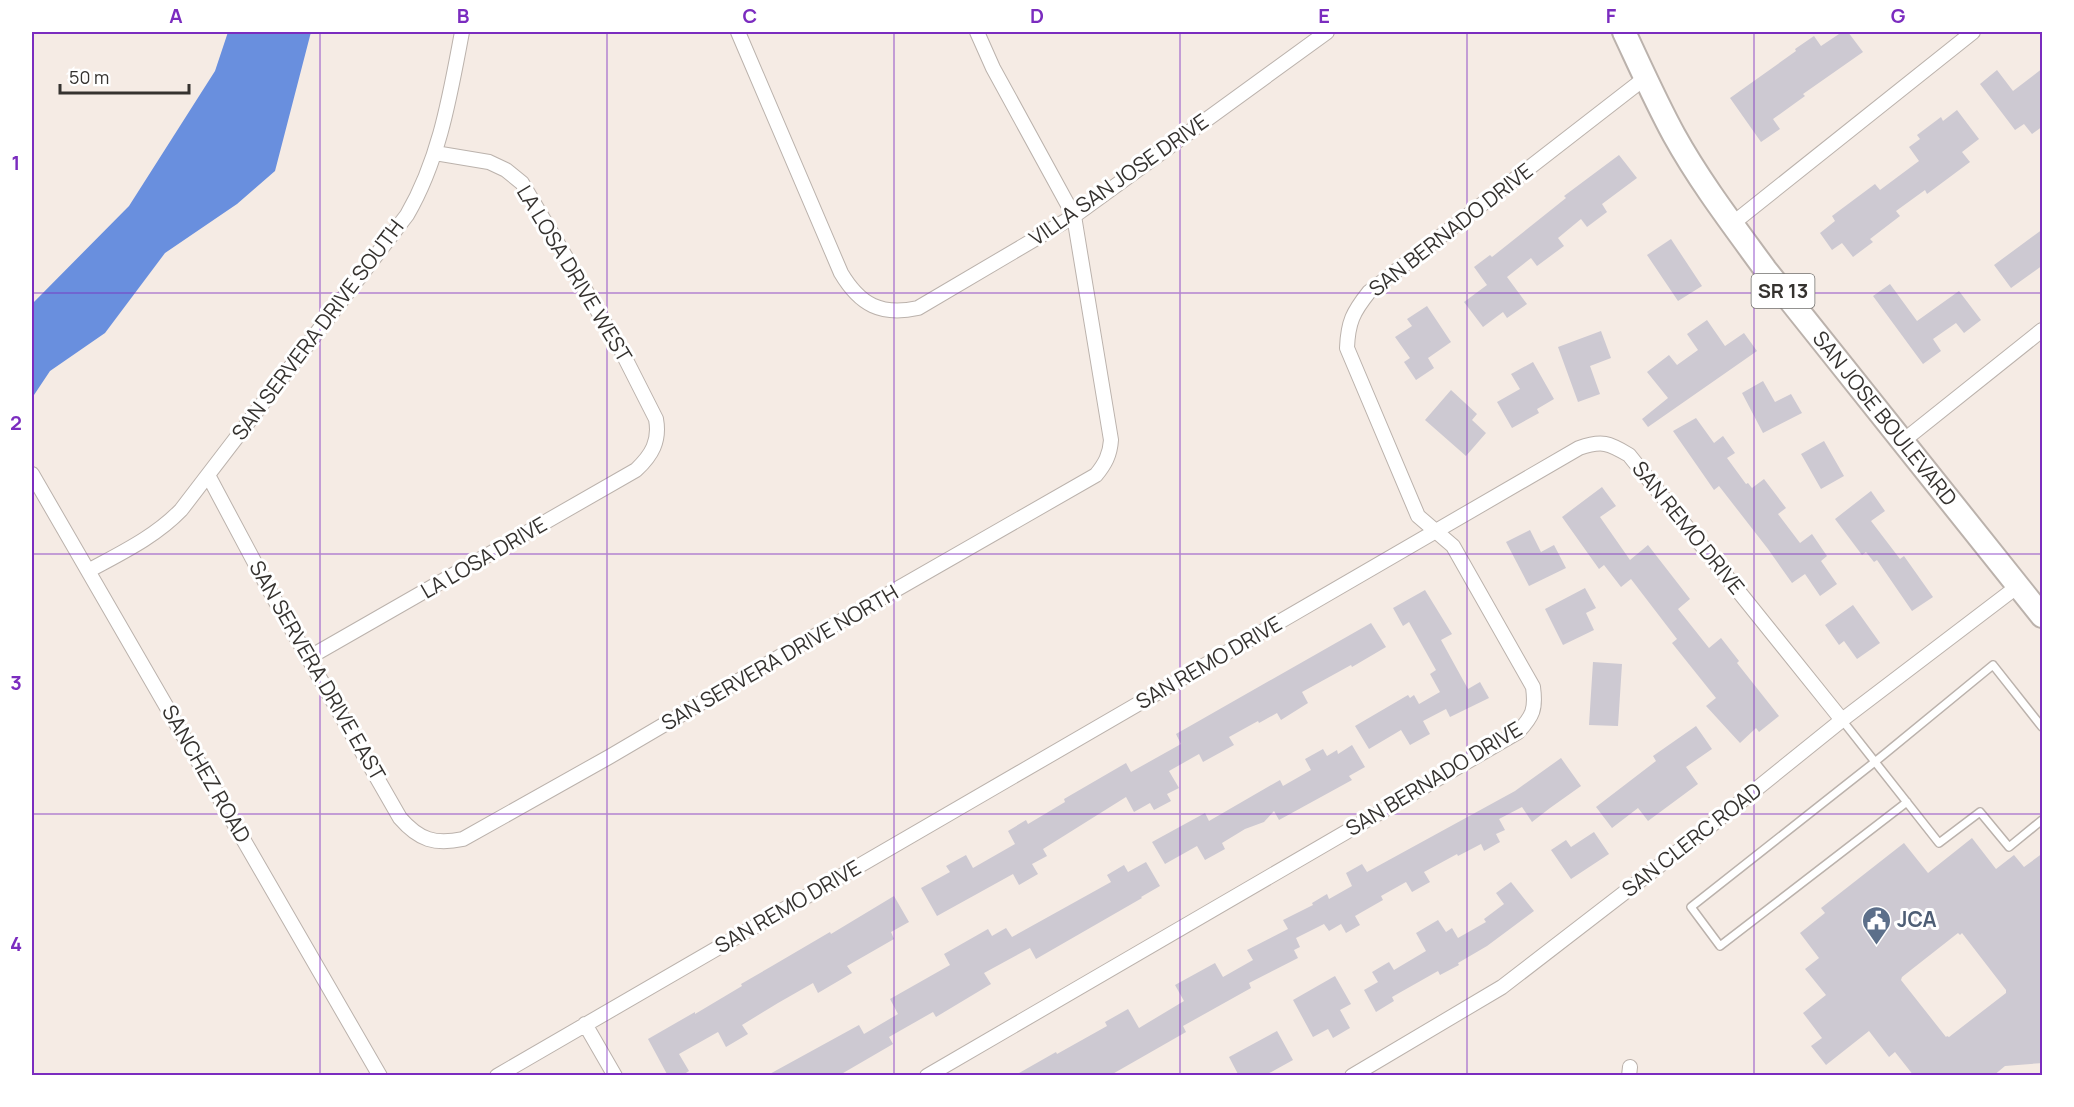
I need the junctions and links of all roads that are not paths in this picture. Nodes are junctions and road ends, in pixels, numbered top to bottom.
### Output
1 (462, 32) edge
2 (738, 32) edge
3 (977, 32) edge
4 (1327, 32) edge
5 (1624, 32) edge
6 (1973, 32) edge
7 (1645, 78) junction
8 (435, 153) junction
9 (1074, 216) junction
10 (1732, 224) junction
11 (2043, 330) edge
12 (1903, 441) junction
13 (652, 450) joint
14 (32, 474) edge
15 (208, 475) junction
16 (1436, 532) junction
17 (88, 571) junction
18 (2018, 585) junction
19 (2043, 616) edge
20 (308, 658) junction
21 (1842, 720) junction
22 (2043, 727) edge
23 (1876, 761) junction
24 (1907, 802) junction
25 (2043, 820) edge
26 (447, 843) joint
27 (585, 1024) junction
28 (380, 1076) edge
29 (497, 1076) edge
30 (615, 1076) edge
31 (927, 1076) edge
32 (1352, 1076) edge

1 - 8 street, SAN SERVERA DRIVE SOUTH
2 - 9 street, VILLA SAN JOSE DRIVE
3 - 9 street
4 - 9 street, VILLA SAN JOSE DRIVE
5 - 7 main road, SAN JOSE BOULEVARD / SR 13
6 - 10 street
7 - 10 main road, SAN JOSE BOULEVARD / SR 13
7 - 16 street, SAN BERNADO DRIVE
8 - 13 street, LA LOSA DRIVE WEST
8 - 15 street, SAN SERVERA DRIVE SOUTH
9 - 26 street, SAN SERVERA DRIVE NORTH
10 - 12 main road, SAN JOSE BOULEVARD / SR 13
11 - 12 street
12 - 18 main road, SAN JOSE BOULEVARD / SR 13
13 - 20 street, LA LOSA DRIVE
14 - 17 street, SANCHEZ ROAD
15 - 17 street, SAN SERVERA DRIVE SOUTH
15 - 20 street, SAN SERVERA DRIVE EAST
16 - 21 street, SAN REMO DRIVE
16 - 27 street, SAN REMO DRIVE
16 - 31 street, SAN BERNADO DRIVE
17 - 28 street, SANCHEZ ROAD
18 - 19 main road, SAN JOSE BOULEVARD / SR 13
18 - 21 street, SAN CLERC ROAD
20 - 26 street, SAN SERVERA DRIVE EAST
21 - 23 lane
21 - 32 street, SAN CLERC ROAD
22 - 23 lane
23 - 24 lane
23 - 24 lane
24 - 25 lane
27 - 29 street, SAN REMO DRIVE
27 - 30 street

